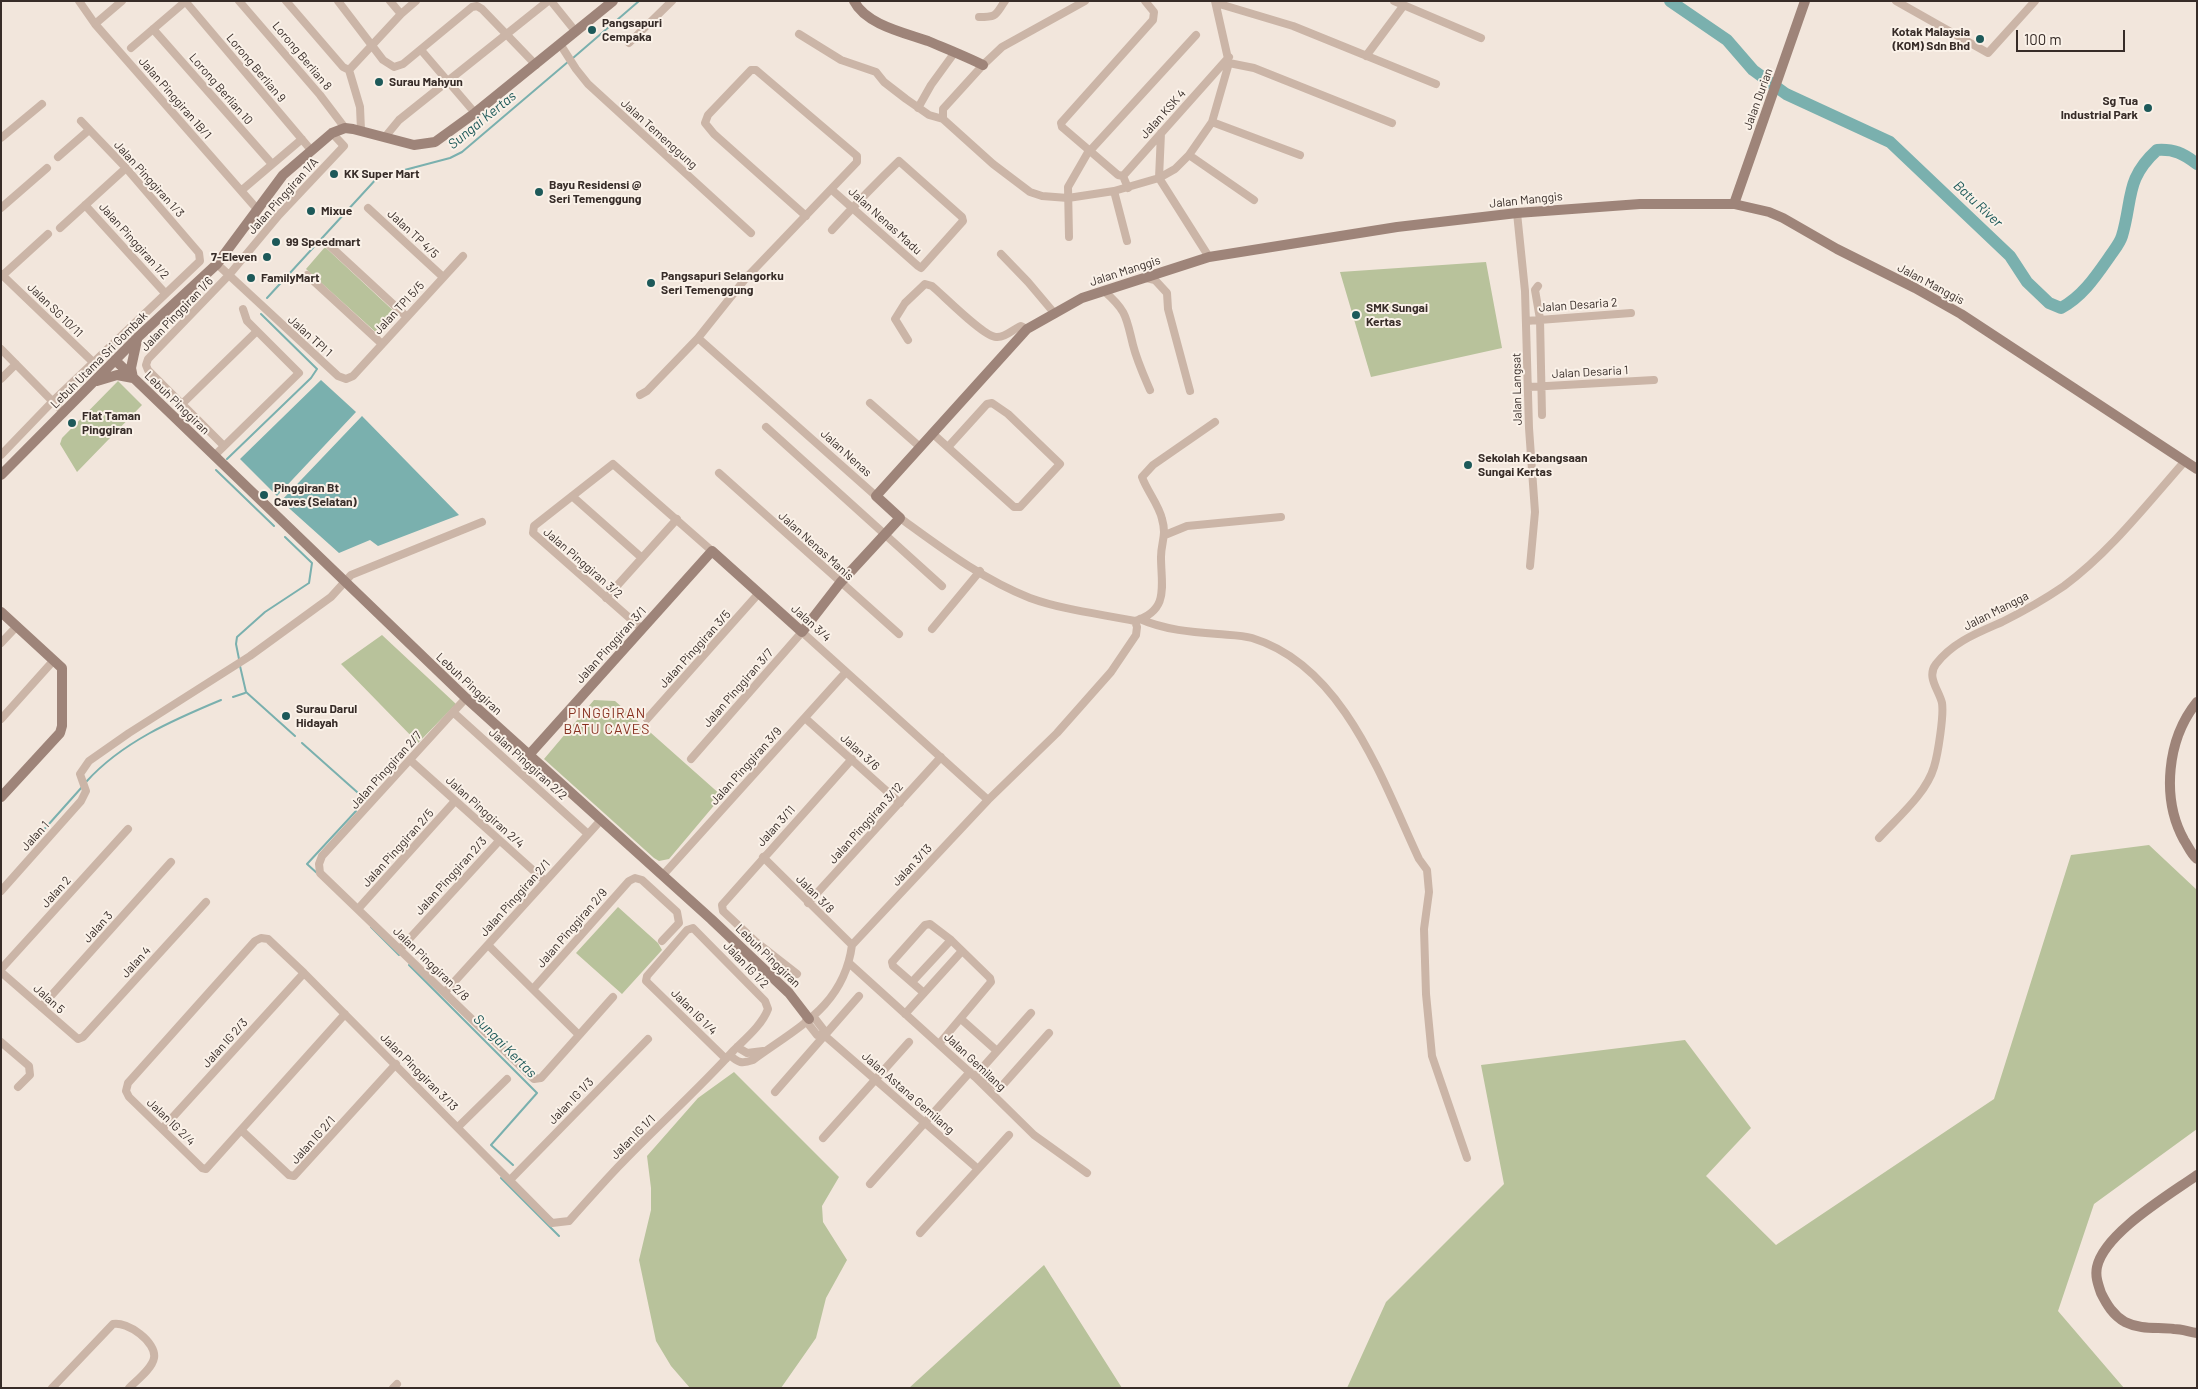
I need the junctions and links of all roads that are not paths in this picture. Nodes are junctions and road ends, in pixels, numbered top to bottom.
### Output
1 (79, 1) edge
2 (122, 1) edge
3 (185, 1) edge
4 (239, 1) edge
5 (286, 1) edge
6 (338, 1) edge
7 (390, 1) edge
8 (416, 1) edge
9 (550, 1) edge
10 (613, 1) edge
11 (672, 1) edge
12 (854, 1) edge
13 (1005, 1) edge
14 (1085, 1) edge
15 (1145, 1) edge
16 (1394, 1) edge
17 (1420, 1) edge
18 (1805, 1) edge
19 (1896, 1) edge
20 (2034, 1) edge
21 (1215, 2) edge
22 (1407, 6) junction
23 (401, 14) junction
24 (979, 17) dead end
25 (95, 24) junction
26 (153, 29) junction
27 (576, 32) junction
28 (799, 34) dead end
29 (508, 35) junction
30 (1196, 35) dead end
31 (1481, 38) dead end
32 (629, 43) dead end
33 (372, 45) junction
34 (563, 47) junction
35 (131, 48) dead end
36 (421, 50) junction
37 (955, 52) junction
38 (1366, 56) junction
39 (1229, 60) junction
40 (536, 64) junction
41 (983, 64) junction
42 (349, 70) junction
43 (448, 82) junction
44 (1436, 84) dead end
45 (42, 104) dead end
46 (918, 108) junction
47 (475, 113) junction
48 (943, 119) junction
49 (81, 121) dead end
50 (1212, 122) junction
51 (1392, 122) dead end
52 (345, 128) junction
53 (89, 130) junction
54 (361, 130) junction
55 (332, 133) junction
56 (1161, 133) junction
57 (1, 138) edge
58 (385, 138) junction
59 (302, 139) junction
60 (311, 150) junction
61 (1090, 151) junction
62 (1189, 155) junction
63 (1300, 155) dead end
64 (58, 157) dead end
65 (272, 164) junction
66 (47, 168) dead end
67 (126, 168) junction
68 (1123, 176) junction
69 (1159, 178) junction
70 (1128, 188) junction
71 (242, 190) junction
72 (832, 190) junction
73 (1114, 191) junction
74 (1068, 198) junction
75 (1254, 200) dead end
76 (1734, 204) junction
77 (85, 205) junction
78 (853, 207) junction
79 (1, 208) edge
80 (368, 208) dead end
81 (257, 209) junction
82 (1517, 213) junction
83 (806, 216) junction
84 (60, 228) dead end
85 (832, 230) dead end
86 (751, 233) dead end
87 (48, 234) dead end
88 (1069, 237) dead end
89 (1127, 241) dead end
90 (330, 246) dead end
91 (1000, 254) dead end
92 (463, 256) dead end
93 (1209, 257) junction
94 (217, 264) junction
95 (2, 274) edge
96 (307, 275) dead end
97 (229, 276) junction
98 (443, 277) junction
99 (1146, 278) junction
100 (1538, 286) dead end
101 (1104, 291) junction
102 (166, 293) junction
103 (243, 309) dead end
104 (1631, 313) dead end
105 (1055, 314) junction
106 (407, 316) junction
107 (1540, 319) junction
108 (1526, 321) junction
109 (1026, 330) junction
110 (257, 331) junction
111 (137, 338) junction
112 (698, 338) junction
113 (908, 340) dead end
114 (382, 344) junction
115 (1, 349) edge
116 (115, 360) junction
117 (94, 363) junction
118 (16, 364) junction
119 (353, 376) joint
120 (133, 378) junction
121 (1, 379) edge
122 (1654, 380) dead end
123 (97, 381) junction
124 (1542, 386) junction
125 (1529, 387) junction
126 (1150, 390) dead end
127 (1190, 392) dead end
128 (640, 395) dead end
129 (53, 402) junction
130 (870, 402) dead end
131 (183, 403) junction
132 (64, 413) junction
133 (1542, 415) dead end
134 (1215, 422) dead end
135 (766, 427) dead end
136 (932, 433) junction
137 (224, 446) junction
138 (920, 447) junction
139 (948, 447) junction
140 (1, 455) edge
141 (214, 456) junction
142 (2185, 461) junction
143 (2197, 469) edge
144 (719, 473) dead end
145 (1, 475) edge
146 (572, 496) junction
147 (876, 496) junction
148 (1281, 517) dead end
149 (900, 518) junction
150 (677, 519) junction
151 (482, 522) dead end
152 (886, 534) junction
153 (1166, 535) junction
154 (712, 551) junction
155 (642, 558) junction
156 (1530, 566) dead end
157 (980, 571) junction
158 (344, 582) junction
159 (840, 583) junction
160 (942, 586) dead end
161 (759, 594) junction
162 (606, 598) junction
163 (1, 612) edge
164 (1138, 620) junction
165 (17, 626) junction
166 (642, 629) junction
167 (932, 629) dead end
168 (802, 632) junction
169 (899, 634) dead end
170 (1, 643) edge
171 (54, 660) junction
172 (846, 672) junction
173 (466, 698) junction
174 (2197, 702) edge
175 (453, 712) junction
176 (805, 718) junction
177 (1, 719) edge
178 (647, 719) dead end
179 (528, 756) junction
180 (941, 757) junction
181 (691, 759) dead end
182 (852, 759) junction
183 (410, 760) junction
184 (1, 797) edge
185 (988, 800) junction
186 (455, 801) junction
187 (900, 803) junction
188 (601, 820) junction
189 (128, 829) dead end
190 (588, 834) junction
191 (1879, 838) dead end
192 (499, 841) junction
193 (322, 856) joint
194 (763, 857) junction
195 (2197, 859) edge
196 (171, 862) dead end
197 (662, 875) junction
198 (545, 881) junction
199 (1, 891) edge
200 (206, 902) dead end
201 (808, 904) junction
202 (358, 909) junction
203 (699, 933) joint
204 (268, 939) joint
205 (951, 940) junction
206 (662, 941) dead end
207 (488, 945) junction
208 (852, 945) junction
209 (400, 949) junction
210 (962, 951) junction
211 (849, 963) junction
212 (1, 970) edge
213 (304, 973) junction
214 (797, 974) dead end
215 (912, 982) junction
216 (533, 989) junction
217 (445, 992) junction
218 (924, 993) junction
219 (859, 996) dead end
220 (613, 997) dead end
221 (41, 1008) junction
222 (1031, 1013) dead end
223 (345, 1014) junction
224 (905, 1014) junction
225 (765, 1017) joint
226 (810, 1019) junction
227 (961, 1019) junction
228 (1050, 1033) dead end
229 (579, 1035) junction
230 (824, 1035) junction
231 (83, 1037) joint
232 (648, 1039) dead end
233 (1, 1042) edge
234 (909, 1042) dead end
235 (939, 1044) junction
236 (737, 1047) junction
237 (765, 1051) junction
238 (997, 1051) junction
239 (728, 1057) junction
240 (396, 1064) junction
241 (975, 1074) junction
242 (507, 1079) dead end
243 (876, 1079) junction
244 (18, 1087) dead end
245 (775, 1092) dead end
246 (926, 1124) junction
247 (458, 1127) junction
248 (162, 1129) junction
249 (240, 1130) junction
250 (1009, 1135) dead end
251 (823, 1138) dead end
252 (1467, 1158) dead end
253 (978, 1169) junction
254 (1088, 1173) dead end
255 (2197, 1175) edge
256 (510, 1180) junction
257 (870, 1184) dead end
258 (552, 1222) joint
259 (920, 1233) dead end
260 (2197, 1333) edge
261 (52, 1388) edge
262 (129, 1388) edge

1 - 25 street, Jalan Pinggiran 1B/1
2 - 25 street
3 - 26 street
3 - 59 street, Lorong Berlian 9
4 - 52 street, Lorong Berlian 8
5 - 42 street
6 - 33 street
7 - 23 street
8 - 23 street
9 - 27 street
9 - 29 street
10 - 27 street
11 - 32 street
12 - 37 street
13 - 24 street
14 - 41 street
15 - 61 street
16 - 22 street
17 - 22 street
18 - 76 street, Jalan Durian
19 - 20 street
21 - 38 street
21 - 39 street
22 - 31 street
22 - 38 street
23 - 33 street
25 - 71 street, Jalan Pinggiran 1B/1
26 - 35 street
26 - 65 street, Lorong Berlian 10
27 - 34 street
28 - 46 street
29 - 36 street
29 - 40 street
29 - 43 street
30 - 61 street
33 - 36 street
33 - 42 street
34 - 40 street
34 - 86 street, Jalan Temenggung
36 - 43 street
37 - 41 street
37 - 46 street
38 - 44 street
39 - 50 street
39 - 51 street
39 - 56 street, Jalan KSK 4
40 - 47 street
41 - 48 street
42 - 54 street
43 - 47 street
43 - 58 street
45 - 57 street
46 - 48 street
47 - 58 street
48 - 74 street
49 - 53 street, Jalan Pinggiran 1/3
50 - 62 street
50 - 63 street
52 - 54 street
52 - 55 street, Lebuh Utama Sri Gombak
53 - 64 street
53 - 67 street, Jalan Pinggiran 1/3
54 - 58 street
55 - 60 street, Lebuh Utama Sri Gombak
55 - 97 street, Jalan Pinggiran 1/A
56 - 68 street, Jalan KSK 4
56 - 69 street
59 - 60 street, Lorong Berlian 9
59 - 65 street
60 - 81 street, Lebuh Utama Sri Gombak
61 - 68 street
61 - 74 street
62 - 69 street
62 - 75 street
65 - 71 street
66 - 79 street
67 - 77 street
67 - 102 street, Jalan Pinggiran 1/3
68 - 70 street
69 - 70 street
69 - 93 street
70 - 73 street
71 - 81 street, Jalan Pinggiran 1B/1
72 - 78 street, Jalan Nenas Madu
72 - 83 street
72 - 83 street
73 - 74 street
73 - 89 street
74 - 88 street
76 - 82 street, Jalan Manggis
76 - 142 street, Jalan Manggis
77 - 84 street
77 - 102 street, Jalan Pinggiran 1/2
78 - 78 street, Jalan Nenas Madu
78 - 85 street
80 - 98 street, Jalan TP 4/5
81 - 94 street, Lebuh Utama Sri Gombak
82 - 93 street, Jalan Manggis
82 - 108 street, Jalan Langsat
83 - 112 street
87 - 95 street
90 - 106 street
91 - 105 street
92 - 98 street, Jalan TPI 5/5
93 - 99 street, Jalan Manggis
94 - 97 street, Jalan TPI 1
94 - 111 street, Lebuh Utama Sri Gombak
95 - 117 street, Jalan SG 10/11
96 - 114 street
97 - 119 street, Jalan TPI 1
97 - 131 street, Jalan Pinggiran 1/6
98 - 106 street, Jalan TPI 5/5
99 - 101 street, Jalan Manggis
99 - 127 street
100 - 107 street
101 - 105 street, Jalan Manggis
101 - 126 street
102 - 117 street
103 - 110 street
104 - 107 street, Jalan Desaria 2
105 - 109 street, Jalan Manggis
106 - 114 street, Jalan TPI 5/5
107 - 108 street, Jalan Desaria 2
107 - 124 street
108 - 125 street, Jalan Langsat
109 - 113 street
109 - 136 street, Jalan Manggis
110 - 131 street
110 - 137 street
111 - 116 street, Lebuh Utama Sri Gombak
111 - 120 street
112 - 128 street
112 - 147 street, Jalan Nenas
114 - 119 street, Jalan TPI 5/5
115 - 118 street
116 - 120 street, Lebuh Pinggiran
116 - 123 street, Lebuh Utama Sri Gombak
117 - 129 street
118 - 121 street
118 - 129 street
120 - 123 street
120 - 141 street, Lebuh Pinggiran
122 - 124 street, Jalan Desaria 1
123 - 132 street, Lebuh Utama Sri Gombak
124 - 125 street, Jalan Desaria 1
124 - 133 street
125 - 156 street, Jalan Langsat
129 - 132 street
129 - 140 street
130 - 138 street
131 - 137 street
132 - 145 street, Lebuh Utama Sri Gombak
134 - 153 street
135 - 152 street
136 - 138 street, Jalan Manggis
136 - 139 street
137 - 141 street
138 - 147 street, Jalan Manggis
139 - 139 street
141 - 158 street, Lebuh Pinggiran
142 - 143 street, Jalan Manggis
142 - 191 street, Jalan Mangga
144 - 159 street, Jalan Nenas Manis
146 - 150 street, Jalan 3/4
146 - 155 street
146 - 162 street, Jalan Pinggiran 3/2
147 - 149 street, Jalan Nenas
148 - 153 street
149 - 152 street
149 - 157 street, Jalan Nenas
150 - 154 street, Jalan 3/4
150 - 155 street
151 - 158 street
152 - 159 street
152 - 160 street
153 - 164 street
154 - 161 street, Jalan 3/4
154 - 166 street, Jalan Pinggiran 3/1
155 - 162 street
157 - 164 street, Jalan Nenas
157 - 167 street
158 - 173 street, Lebuh Pinggiran
158 - 199 street, Jalan 1
159 - 168 street
159 - 169 street, Jalan Nenas Manis
161 - 168 street, Jalan 3/4
161 - 178 street, Jalan Pinggiran 3/5
162 - 166 street, Jalan Pinggiran 3/2
163 - 165 street
164 - 185 street, Jalan 3/13
164 - 252 street, Jalan Nenas
165 - 170 street
165 - 171 street
166 - 179 street, Jalan Pinggiran 3/1
168 - 172 street, Jalan 3/4
168 - 181 street, Jalan Pinggiran 3/7
171 - 177 street
171 - 184 street
172 - 176 street, Jalan Pinggiran 3/9
172 - 180 street, Jalan 3/4
173 - 175 street, Jalan Pinggiran 2/7
173 - 179 street, Lebuh Pinggiran
174 - 195 street
175 - 183 street, Jalan Pinggiran 2/7
175 - 190 street, Jalan Pinggiran 2/2
176 - 182 street, Jalan 3/6
176 - 197 street, Jalan Pinggiran 3/9
179 - 188 street, Lebuh Pinggiran
180 - 185 street, Jalan 3/4
180 - 187 street, Jalan Pinggiran 3/12
182 - 187 street, Jalan 3/6
182 - 194 street, Jalan 3/11
183 - 186 street, Jalan Pinggiran 2/4
183 - 193 street, Jalan Pinggiran 2/7
185 - 208 street, Jalan 3/13
186 - 192 street, Jalan Pinggiran 2/4
186 - 202 street, Jalan Pinggiran 2/5
187 - 201 street, Jalan Pinggiran 3/12
188 - 190 street, Jalan Pinggiran 2/1
188 - 197 street, Lebuh Pinggiran
189 - 212 street, Jalan 2
190 - 198 street, Jalan Pinggiran 2/1
192 - 198 street, Jalan Pinggiran 2/4
192 - 209 street, Jalan Pinggiran 2/3
193 - 202 street, Jalan Pinggiran 2/8
194 - 201 street, Jalan 3/8
194 - 214 street, Jalan 3/11
196 - 221 street, Jalan 3
197 - 226 street, Lebuh Pinggiran
198 - 207 street, Jalan Pinggiran 2/1
200 - 231 street, Jalan 4
201 - 208 street, Jalan 3/8
202 - 209 street, Jalan Pinggiran 2/8
203 - 225 street, Jalan IG 1/2
203 - 239 street, Jalan IG 1/4
204 - 213 street, Jalan Pinggiran 3/13
204 - 248 street, Jalan IG 2/4
205 - 210 street
205 - 215 street
205 - 215 street
206 - 216 street, Jalan Pinggiran 2/9
207 - 216 street
207 - 217 street, Jalan Pinggiran 2/1
208 - 211 street
209 - 217 street, Jalan Pinggiran 2/8
210 - 218 street
210 - 227 street
211 - 224 street, Jalan Gemilang
211 - 226 street
212 - 221 street, Jalan 5
213 - 223 street, Jalan Pinggiran 3/13
213 - 248 street, Jalan IG 2/3
215 - 218 street
216 - 229 street
217 - 229 street, Jalan Pinggiran 2/8
218 - 224 street
219 - 230 street
220 - 229 street
221 - 231 street, Jalan 5
222 - 238 street
223 - 240 street, Jalan Pinggiran 3/13
223 - 249 street, Jalan IG 2/4
224 - 235 street, Jalan Gemilang
225 - 236 street, Jalan IG 1/1
226 - 230 street, Jalan Astana Gemilang
226 - 237 street
227 - 235 street
227 - 238 street
228 - 241 street
230 - 243 street, Jalan Astana Gemilang
230 - 245 street
232 - 256 street, Jalan IG 1/3
233 - 244 street
234 - 243 street
235 - 241 street, Jalan Gemilang
236 - 237 street
236 - 239 street, Jalan IG 1/1
237 - 239 street
238 - 241 street
239 - 258 street, Jalan IG 1/1
240 - 247 street, Jalan Pinggiran 3/13
240 - 249 street, Jalan IG 2/1
241 - 246 street
241 - 254 street, Jalan Gemilang
242 - 247 street
243 - 246 street, Jalan Astana Gemilang
243 - 251 street
246 - 253 street, Jalan Astana Gemilang
246 - 257 street
247 - 256 street, Jalan Pinggiran 3/13
248 - 249 street, Jalan IG 2/4
250 - 253 street
253 - 259 street
255 - 260 street
256 - 258 street, Jalan Pinggiran 3/13
261 - 262 street

